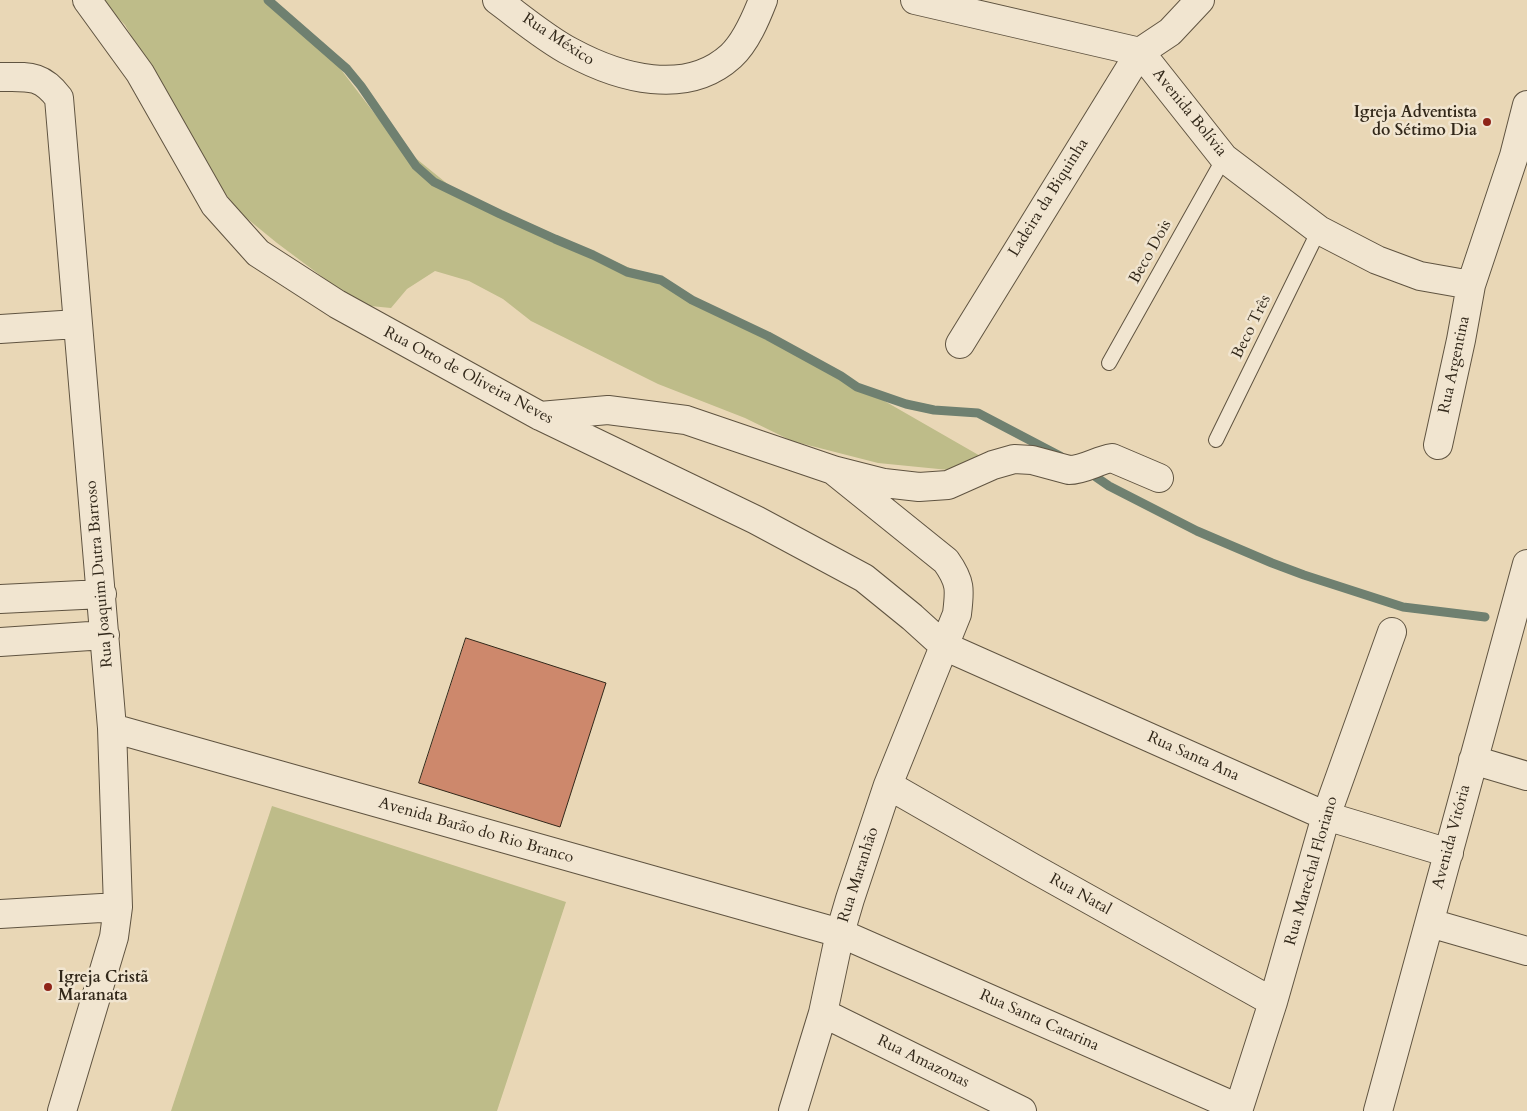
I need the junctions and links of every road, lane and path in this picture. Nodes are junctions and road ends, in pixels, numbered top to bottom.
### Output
1 (87, 0) edge
2 (497, 0) edge
3 (762, 0) edge
4 (915, 0) edge
5 (1200, 0) edge
6 (1140, 52) junction
7 (0, 77) edge
8 (1527, 105) edge
9 (1224, 158) junction
10 (1320, 230) junction
11 (1471, 285) junction
12 (77, 324) junction
13 (0, 329) edge
14 (960, 344) dead end
15 (1109, 363) dead end
16 (540, 416) junction
17 (1216, 440) dead end
18 (1438, 445) dead end
19 (833, 470) junction
20 (1159, 478) dead end
21 (1527, 564) edge
22 (102, 594) junction
23 (0, 599) edge
24 (1392, 632) dead end
25 (105, 635) junction
26 (0, 642) edge
27 (944, 646) junction
28 (112, 728) junction
29 (1473, 760) junction
30 (1527, 776) edge
31 (888, 785) junction
32 (1326, 816) junction
33 (1448, 853) junction
34 (118, 907) junction
35 (0, 914) edge
36 (1430, 923) junction
37 (840, 934) junction
38 (1527, 951) edge
39 (1273, 1002) junction
40 (823, 1014) junction
41 (1238, 1109) edge
42 (62, 1111) edge
43 (793, 1111) edge
44 (1022, 1111) edge
45 (1378, 1111) edge

1 - 16 street, Rua Otto de Oliveira Neves
2 - 3 street, Rua México
4 - 6 street, Avenida Bolívia
5 - 6 street
6 - 9 street, Avenida Bolívia
6 - 14 street, Ladeira da Biquinha
7 - 12 street, Rua Joaquim Dutra Barroso
8 - 11 street, Rua Argentina
9 - 10 street, Avenida Bolívia
9 - 15 lane, Beco Dois
10 - 11 street, Avenida Bolívia
10 - 17 lane, Beco Três
11 - 18 street, Rua Argentina
12 - 13 street
12 - 22 street, Rua Joaquim Dutra Barroso
16 - 19 street
16 - 27 street, Rua Otto de Oliveira Neves
19 - 20 street
19 - 27 street, Rua Maranhão
21 - 29 street, Avenida Vitória
22 - 23 street
22 - 25 street, Rua Joaquim Dutra Barroso
24 - 32 street, Rua Marechal Floriano
25 - 26 street
25 - 28 street, Rua Joaquim Dutra Barroso
27 - 31 street, Rua Maranhão
27 - 32 street, Rua Santa Ana
28 - 34 street, Rua Joaquim Dutra Barroso
28 - 37 street, Avenida Barão do Rio Branco
29 - 30 street
29 - 33 street, Avenida Vitória
31 - 37 street, Rua Maranhão
31 - 39 street, Rua Natal
32 - 33 street, Rua Santa Ana
32 - 39 street, Rua Marechal Floriano
33 - 36 street, Avenida Vitória
34 - 35 street
34 - 42 street, Rua Joaquim Dutra Barroso
36 - 38 street
36 - 45 street, Avenida Vitória
37 - 40 street, Rua Maranhão
37 - 41 street, Rua Santa Catarina
39 - 41 street, Rua Marechal Floriano
40 - 43 street, Rua Maranhão
40 - 44 street, Rua Amazonas

